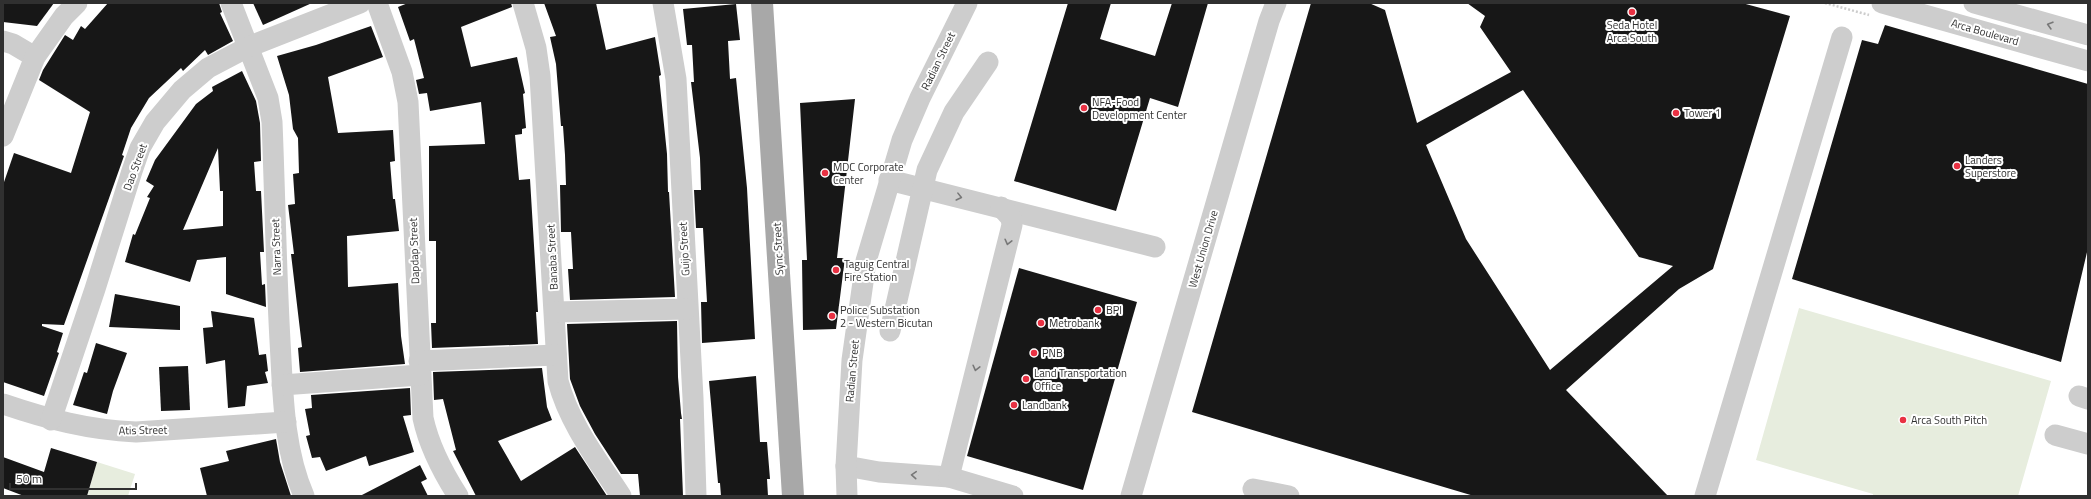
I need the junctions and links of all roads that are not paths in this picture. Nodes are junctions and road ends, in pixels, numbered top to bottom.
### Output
1 (77, 3) edge
2 (231, 3) edge
3 (360, 3) edge
4 (377, 3) edge
5 (523, 3) edge
6 (663, 3) edge
7 (762, 3) edge
8 (967, 3) edge
9 (1276, 3) edge
10 (1882, 3) edge
11 (1974, 3) edge
12 (2088, 35) edge
13 (1842, 36) dead end
14 (3, 41) edge
15 (248, 47) junction
16 (35, 57) junction
17 (2088, 61) edge
18 (988, 62) dead end
19 (3, 136) edge
20 (889, 180) junction
21 (922, 188) junction
22 (1001, 207) junction
23 (1155, 247) dead end
24 (687, 309) junction
25 (555, 312) junction
26 (890, 331) dead end
27 (556, 355) junction
28 (419, 368) junction
29 (282, 385) junction
30 (3, 404) edge
31 (51, 420) junction
32 (286, 422) junction
33 (2055, 435) dead end
34 (2088, 444) edge
35 (846, 466) junction
36 (948, 477) junction
37 (1253, 489) dead end
38 (304, 496) edge
39 (458, 496) edge
40 (620, 496) edge
41 (696, 496) edge
42 (793, 496) edge
43 (847, 496) edge
44 (1013, 496) edge
45 (1131, 496) edge
46 (1289, 496) edge
47 (1704, 496) edge

1 - 16 street
2 - 15 street, Narra Street
3 - 15 street, Dao Street
4 - 28 street, Dapdap Street
5 - 25 street, Banaba Street
6 - 24 street, Guijo Street
7 - 42 main road, Sync Street
8 - 20 street, Radian Street
9 - 45 street, West Union Drive
10 - 17 street, Arca Boulevard
12 -> 11 street
13 - 47 street
14 - 16 street
15 - 29 street, Narra Street
15 - 31 street, Dao Street
16 - 19 street
18 - 21 street
20 - 21 street
20 - 35 street, Radian Street
21 -> 22 street
21 - 26 street
22 - 23 street
22 -> 36 street
24 - 25 street
24 - 41 street, Guijo Street
25 - 27 street, Banaba Street
27 - 28 street
27 - 40 street, Banaba Street
28 - 29 street
28 - 39 street, Dapdap Street
29 - 32 street, Narra Street
30 - 31 street, Atis Street
31 - 32 street, Atis Street
32 - 38 street, Narra Street
33 - 34 street
36 -> 35 street
35 - 43 street, Radian Street
36 - 44 street
37 - 46 street

